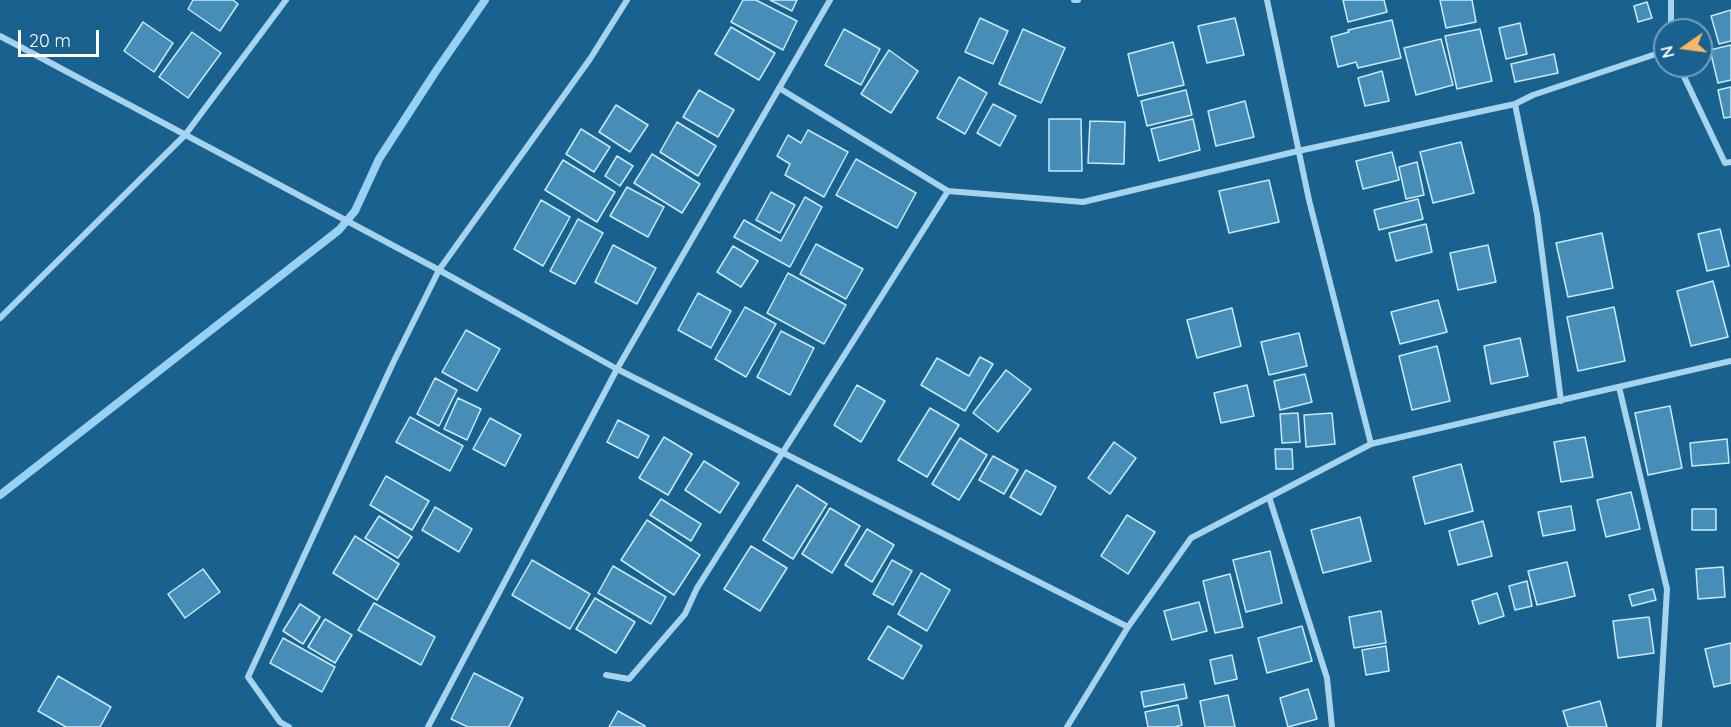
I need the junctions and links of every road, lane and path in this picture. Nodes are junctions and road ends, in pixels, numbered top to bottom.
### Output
1 (286, 0) edge
2 (627, 0) edge
3 (830, 0) edge
4 (1267, 0) edge
5 (1671, 0) edge
6 (1671, 18) edge
7 (0, 36) edge
8 (1653, 55) edge
9 (1685, 78) edge
10 (779, 88) junction
11 (1515, 104) junction
12 (185, 135) junction
13 (1298, 151) junction
14 (1731, 162) edge
15 (948, 191) junction
16 (438, 270) junction
17 (0, 318) edge
18 (1731, 361) edge
19 (617, 369) junction
20 (1619, 387) junction
21 (1561, 400) junction
22 (1371, 444) junction
23 (782, 453) junction
24 (1269, 497) junction
25 (1128, 627) junction
26 (606, 675) dead end
27 (288, 727) edge
28 (428, 727) edge
29 (1067, 727) edge
30 (1332, 727) edge
31 (1659, 727) edge

1 - 12 street
2 - 16 street
3 - 10 street
4 - 13 street
5 - 6 street
7 - 12 street
8 - 11 street
9 - 14 street
10 - 15 street
10 - 19 street
11 - 13 street
11 - 21 street
12 - 16 street
12 - 17 street
13 - 15 street
13 - 22 street
15 - 23 street
16 - 19 street
16 - 27 street
18 - 20 street
19 - 23 street
19 - 28 street
20 - 21 street
20 - 31 street
21 - 22 street
22 - 24 street
23 - 25 street
23 - 26 street
24 - 25 street
24 - 30 street
25 - 29 street

